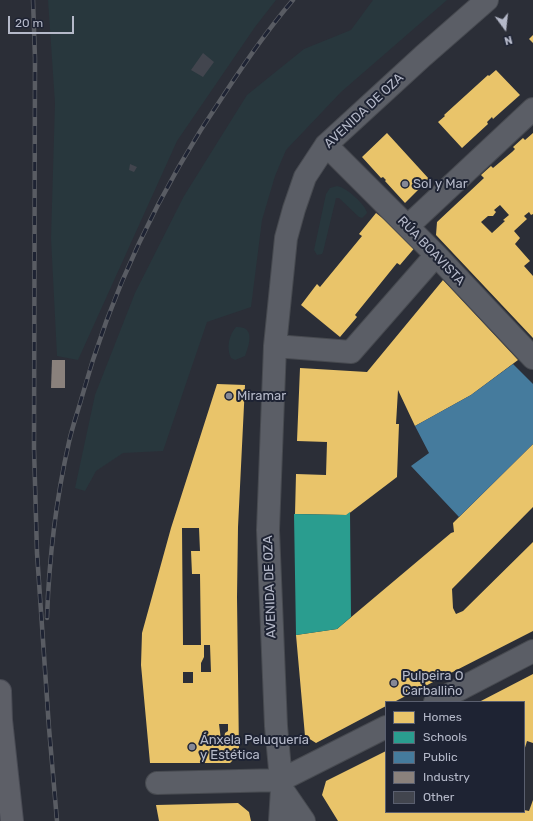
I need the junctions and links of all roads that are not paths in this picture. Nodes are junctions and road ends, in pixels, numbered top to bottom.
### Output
1 (487, 0) edge
2 (533, 109) edge
3 (326, 145) junction
4 (408, 226) junction
5 (436, 255) junction
6 (275, 346) junction
7 (533, 358) edge
8 (533, 651) edge
9 (0, 691) edge
10 (437, 701) edge
11 (1, 723) edge
12 (385, 728) edge
13 (157, 783) dead end
14 (282, 785) junction
15 (12, 821) edge
16 (280, 821) edge
17 (304, 821) edge

1 - 3 street, AVENIDA DE OZA
2 - 4 street
3 - 4 street, RÚA BOAVISTA
3 - 6 street, AVENIDA DE OZA
4 - 5 street, RÚA BOAVISTA
5 - 6 street
5 - 7 street, RÚA BOAVISTA
6 - 14 street, AVENIDA DE OZA
8 - 10 street
9 - 11 main road
11 - 15 main road
12 - 14 street
13 - 14 street
14 - 16 street
14 - 17 street, AVENIDA DE OZA

